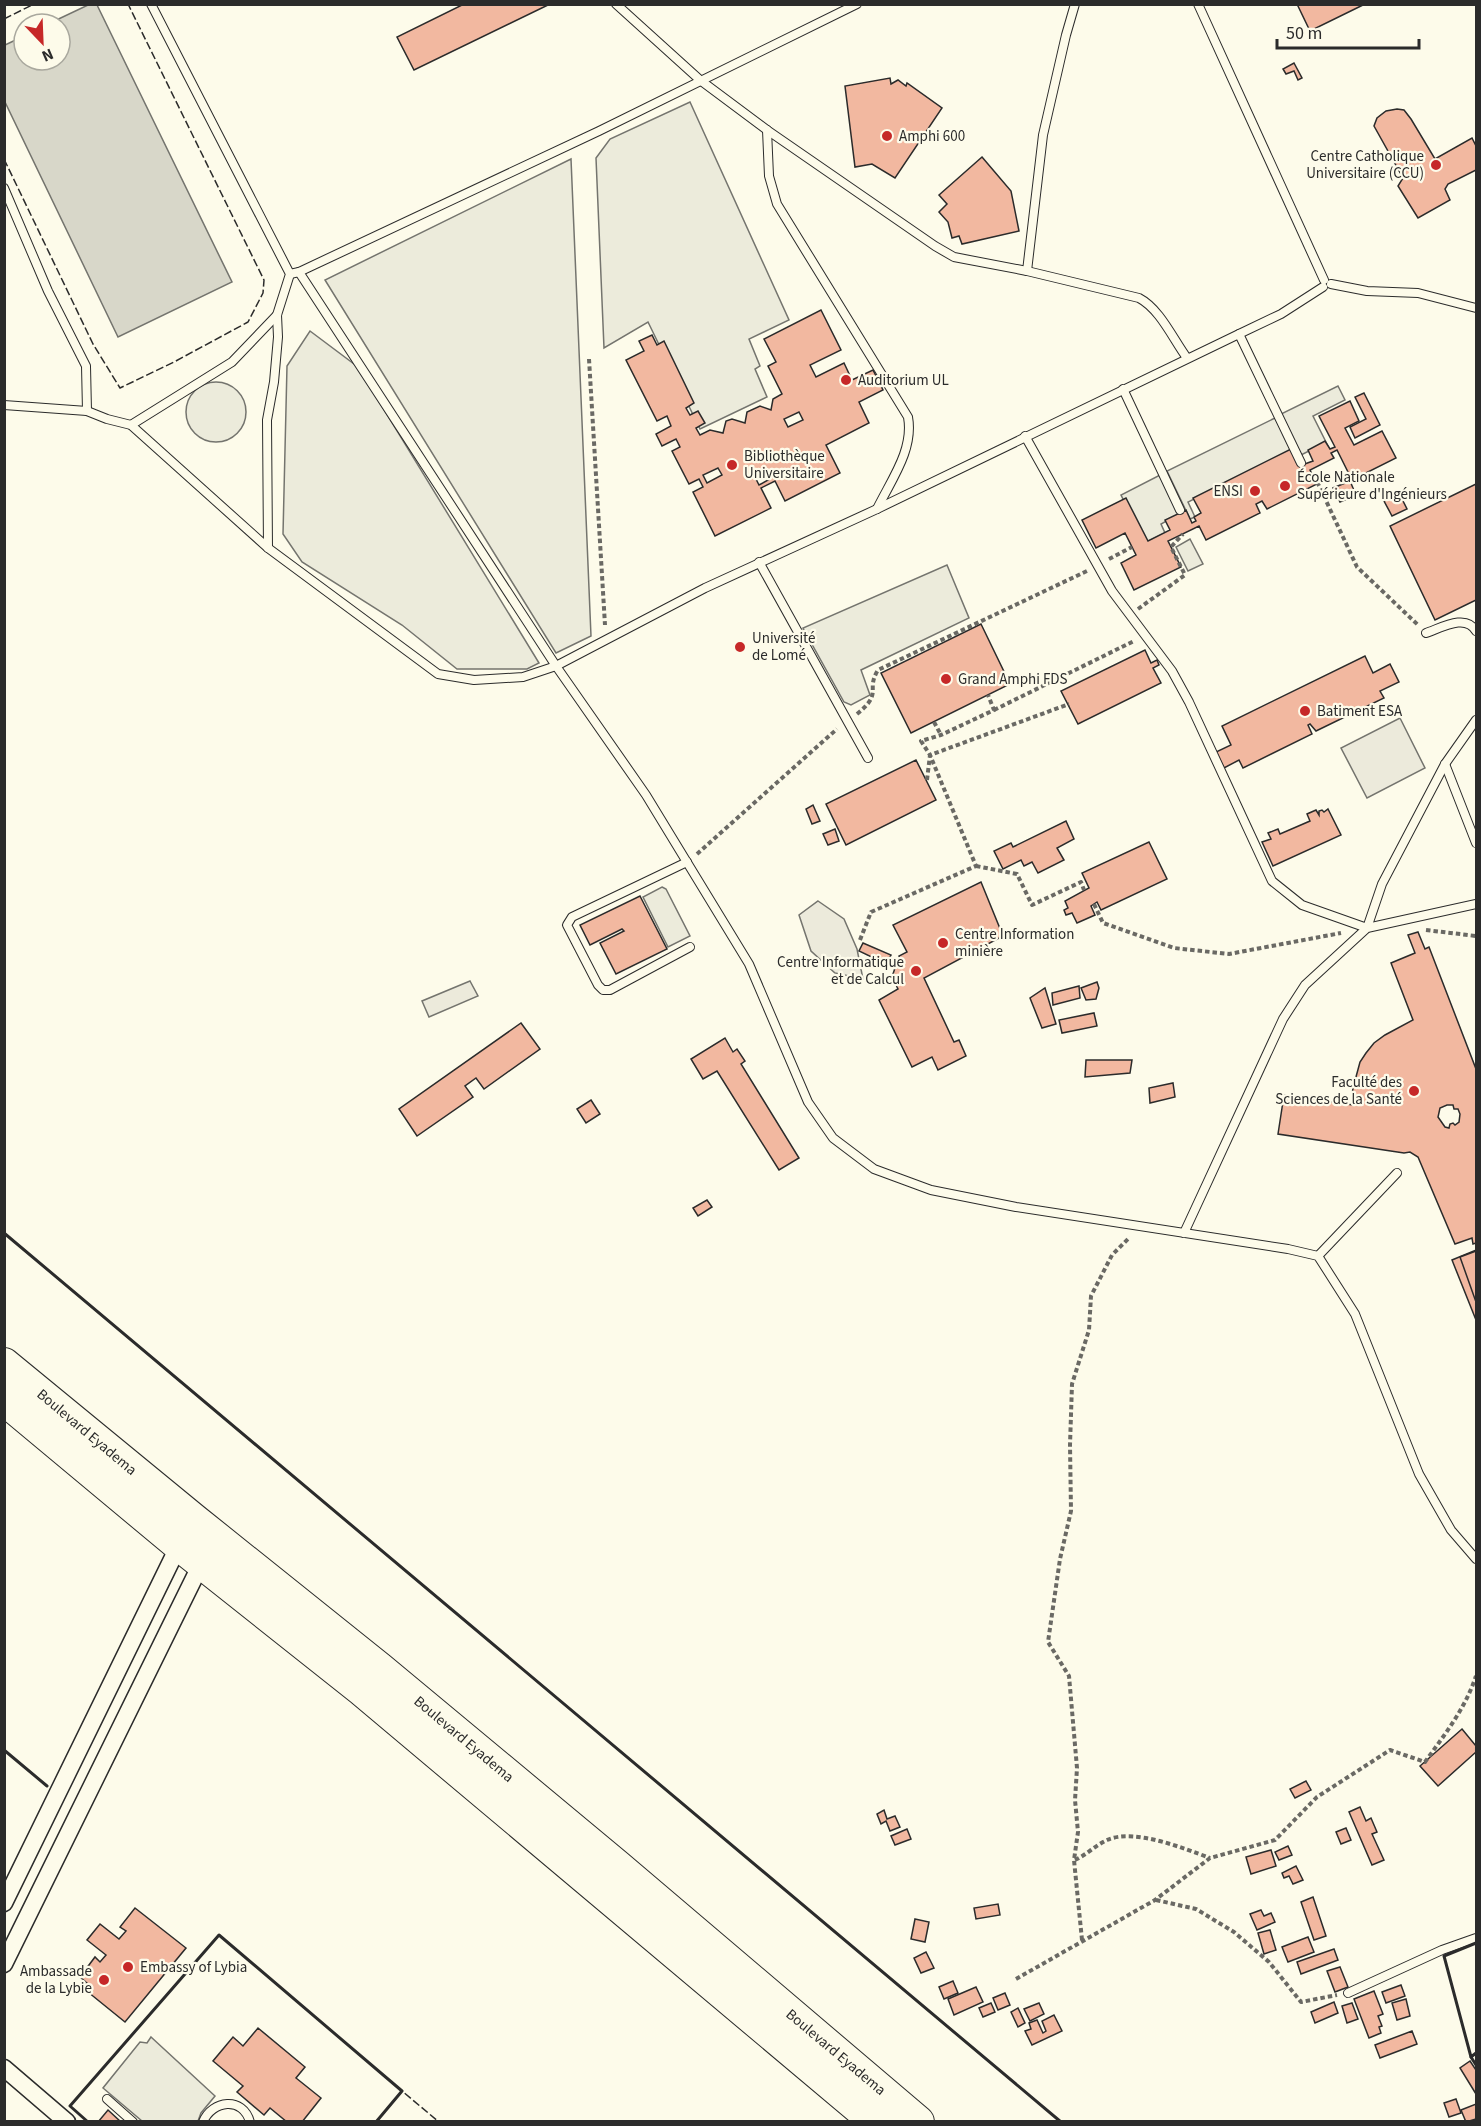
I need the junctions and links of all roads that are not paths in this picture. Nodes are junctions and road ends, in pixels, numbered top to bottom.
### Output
1 (151, 4) edge
2 (616, 4) edge
3 (857, 4) edge
4 (1076, 4) edge
5 (1198, 4) edge
6 (700, 80) junction
7 (767, 130) junction
8 (4, 188) edge
9 (1027, 271) junction
10 (295, 273) junction
11 (1326, 284) junction
12 (1476, 308) edge
13 (277, 315) junction
14 (1239, 334) junction
15 (1187, 358) junction
16 (1123, 389) junction
17 (4, 405) edge
18 (87, 411) junction
19 (131, 426) junction
20 (1025, 436) junction
21 (1301, 463) dead end
22 (877, 509) junction
23 (1180, 510) dead end
24 (268, 548) junction
25 (759, 562) junction
26 (1476, 631) edge
27 (1426, 633) road end
28 (556, 666) junction
29 (1476, 720) edge
30 (868, 758) dead end
31 (1445, 764) junction
32 (1476, 843) edge
33 (687, 862) junction
34 (1476, 904) edge
35 (1367, 928) junction
36 (690, 947) dead end
37 (1397, 1173) dead end
38 (1184, 1233) junction
39 (1318, 1256) junction
40 (4, 1364) edge
41 (4, 1399) edge
42 (198, 1541) junction
43 (1476, 1559) edge
44 (4, 1902) edge
45 (1476, 1938) edge
46 (4, 1964) edge
47 (1348, 1993) road end
48 (4, 2068) edge
49 (106, 2098) dead end
50 (67, 2121) edge
51 (133, 2121) edge
52 (203, 2121) edge
53 (250, 2121) edge
54 (876, 2121) edge
55 (918, 2121) edge

1 - 10 lane
2 - 6 lane
3 - 6 lane
4 - 9 lane
5 - 11 lane
6 - 7 lane
6 - 10 lane
7 - 9 lane
7 - 22 lane
8 - 18 lane
9 - 15 lane
10 - 13 lane
10 - 28 lane
11 - 12 lane
11 - 14 lane
13 - 19 lane
13 - 24 lane
14 - 15 lane
14 - 21 lane
15 - 16 lane
16 - 20 lane
16 - 23 lane
17 - 18 lane
18 - 19 lane
19 - 24 lane
20 - 22 lane
20 - 35 lane
22 - 25 lane
24 - 28 lane
25 - 28 lane
25 - 30 lane
26 - 27 lane
28 - 33 lane
29 - 31 lane
31 - 32 lane
31 - 35 lane
33 - 36 lane
33 - 38 lane
34 - 35 lane
35 - 38 lane
37 - 39 lane
38 - 39 lane
39 - 43 lane
40 - 42 highway, Boulevard Eyadema
41 - 42 highway
42 - 44 street
42 - 46 street
42 - 54 highway, Boulevard Eyadema
42 - 55 highway, Boulevard Eyadema
45 - 47 lane
48 - 50 street
49 - 51 lane
52 - 53 lane

